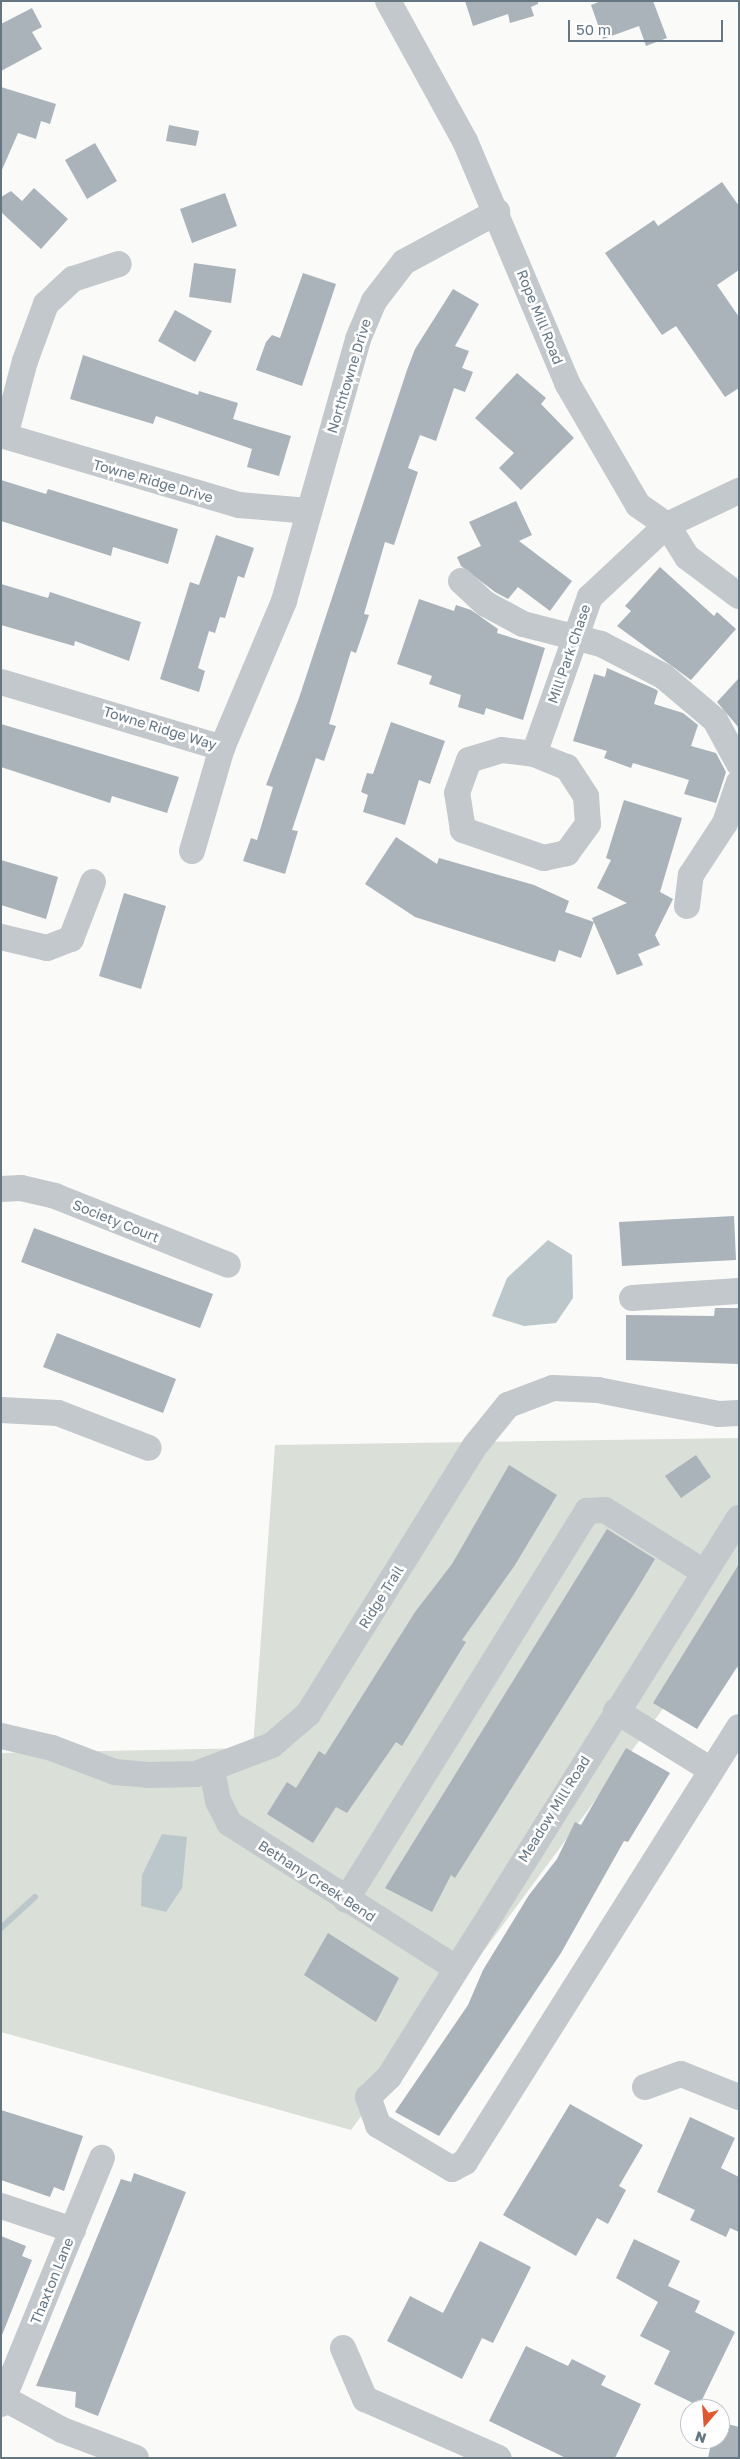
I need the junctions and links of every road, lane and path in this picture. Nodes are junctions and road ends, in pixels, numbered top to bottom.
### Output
1 (388, 1) edge
2 (497, 212) junction
3 (119, 264) dead end
4 (3, 435) edge
5 (739, 491) edge
6 (309, 511) junction
7 (667, 525) junction
8 (461, 581) dead end
9 (739, 596) edge
10 (284, 601) joint
11 (575, 638) junction
12 (1, 682) edge
13 (222, 748) junction
14 (534, 754) junction
15 (739, 764) edge
16 (739, 782) edge
17 (192, 852) dead end
18 (93, 882) dead end
19 (687, 906) dead end
20 (1, 936) edge
21 (1, 1189) edge
22 (228, 1265) dead end
23 (739, 1291) edge
24 (632, 1298) dead end
25 (1, 1410) edge
26 (739, 1413) edge
27 (149, 1448) dead end
28 (739, 1518) edge
29 (704, 1572) junction
30 (616, 1711) junction
31 (739, 1727) edge
32 (1, 1736) edge
33 (212, 1770) junction
34 (712, 1770) junction
35 (346, 1900) junction
36 (454, 1967) junction
37 (645, 2087) dead end
38 (739, 2097) edge
39 (102, 2158) dead end
40 (1, 2206) edge
41 (73, 2230) junction
42 (343, 2348) dead end
43 (3, 2402) edge
44 (136, 2458) edge
45 (499, 2458) edge

1 - 2 street, Rope Mill Road
2 - 6 street, Northtowne Drive
2 - 7 street, Rope Mill Road
3 - 4 street
4 - 6 street, Towne Ridge Drive
5 - 7 street, Mill Park Chase
6 - 10 street, Northtowne Drive
7 - 9 street, Rope Mill Road
7 - 11 street, Mill Park Chase
8 - 11 street
10 - 13 street, Towne Ridge Way
11 - 14 street, Mill Park Chase
11 - 15 street
12 - 13 street, Towne Ridge Way
13 - 17 street
14 - 14 street
16 - 19 street
18 - 20 street
21 - 22 street, Society Court
23 - 24 street
25 - 27 street
26 - 33 street, Ridge Trail
28 - 29 street, Meadow Mill Road
29 - 30 street, Meadow Mill Road
29 - 35 street
30 - 34 street
30 - 36 street, Meadow Mill Road
31 - 34 street
32 - 33 street, Ridge Trail
33 - 35 street, Bethany Creek Bend
34 - 36 street, Meadow Mill Road
35 - 36 street, Bethany Creek Bend
37 - 38 street
39 - 41 street, Thaxton Lane
40 - 41 street
41 - 43 street, Thaxton Lane
42 - 45 street
43 - 44 street

